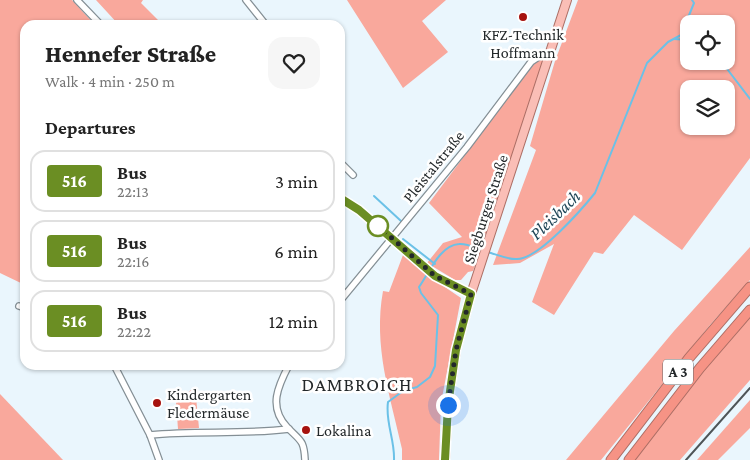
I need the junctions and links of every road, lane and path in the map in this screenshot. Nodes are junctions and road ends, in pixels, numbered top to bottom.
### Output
1 (77, 0) edge
2 (246, 0) edge
3 (568, 0) edge
4 (96, 20) edge
5 (262, 20) edge
6 (550, 53) junction
7 (345, 167) edge
8 (353, 175) dead end
9 (345, 201) edge
10 (392, 239) junction
11 (750, 287) edge
12 (471, 294) junction
13 (345, 295) edge
14 (750, 310) edge
15 (117, 370) edge
16 (286, 370) edge
17 (289, 429) junction
18 (150, 435) junction
19 (159, 460) edge
20 (305, 460) edge
21 (445, 460) edge
22 (611, 460) edge
23 (629, 460) edge

1 - 4 street
2 - 5 street
3 - 6 main road, Siegburger Straße
6 - 10 street, Pleistalstraße
6 - 12 main road, Siegburger Straße
7 - 8 street
9 - 10 street
10 - 12 street
10 - 13 street, Pleistalstraße
11 - 22 highway, A 3
12 - 21 main road, Siegburger Straße
14 - 23 highway, A 3
15 - 18 street
16 - 17 street
17 - 18 street
17 - 20 street
18 - 19 street

